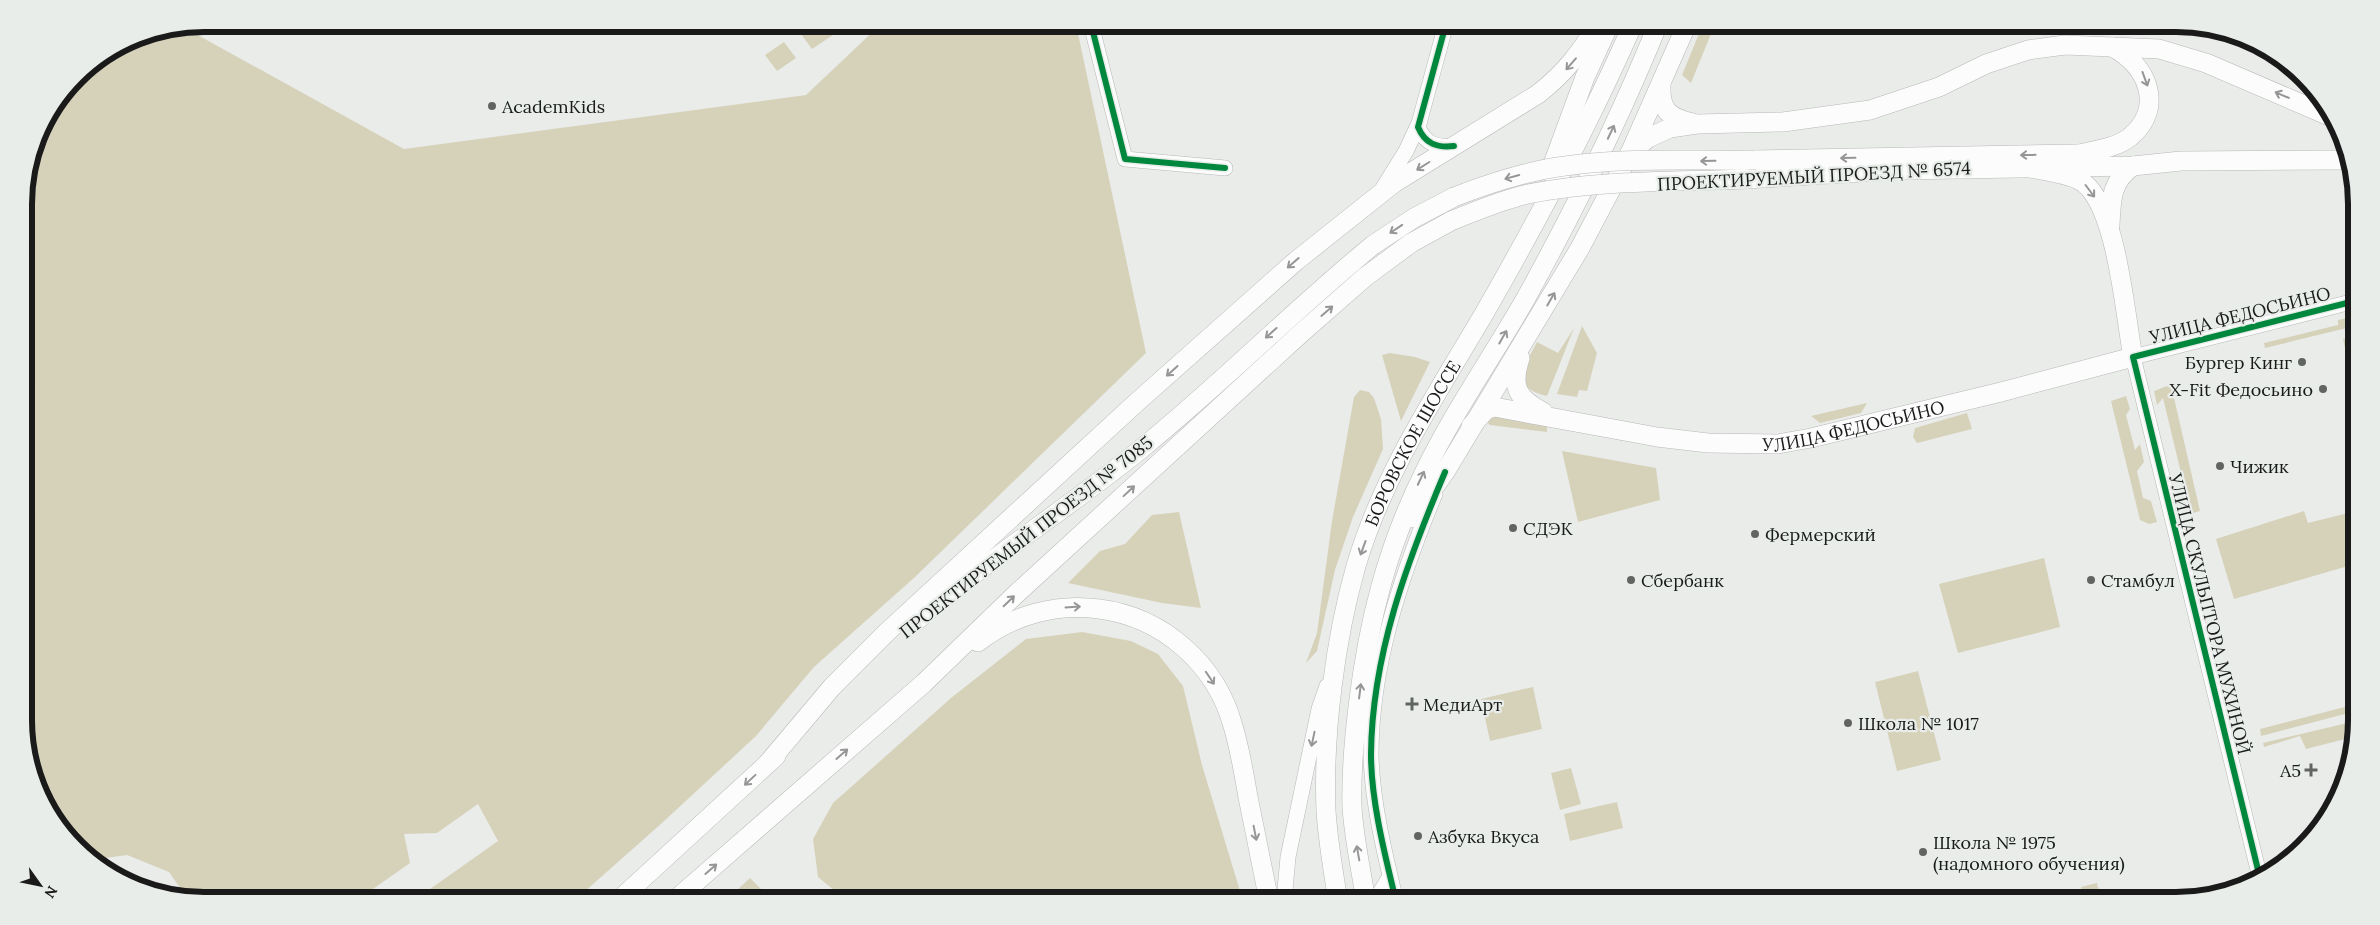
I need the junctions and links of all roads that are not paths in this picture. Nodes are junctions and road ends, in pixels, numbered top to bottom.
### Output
1 (1093, 32) edge
2 (1444, 32) edge
3 (1593, 32) edge
4 (1605, 32) edge
5 (1629, 32) edge
6 (1655, 32) edge
7 (1684, 32) edge
8 (2111, 46) junction
9 (1661, 86) junction
10 (2319, 112) edge
11 (1419, 124) junction
12 (1697, 124) junction
13 (1454, 146) junction
14 (1630, 153) junction
15 (2079, 154) junction
16 (2342, 160) edge
17 (2181, 161) junction
18 (2133, 166) junction
19 (1225, 168) dead end
20 (2030, 168) junction
21 (1454, 197) joint
22 (1368, 203) junction
23 (1452, 221) joint
24 (2110, 227) junction
25 (1500, 286) junction
26 (2348, 303) edge
27 (1526, 341) junction
28 (2133, 357) junction
29 (1550, 416) junction
30 (1471, 426) junction
31 (1445, 472) junction
32 (1383, 572) junction
33 (1337, 659) junction
34 (924, 683) junction
35 (768, 763) junction
36 (2258, 871) edge
37 (1390, 876) junction
38 (628, 892) edge
39 (684, 892) edge
40 (1267, 892) edge
41 (1285, 892) edge
42 (1337, 892) edge
43 (1365, 892) edge
44 (1380, 892) edge
45 (1394, 892) edge

1 - 19 street
2 - 11 street
3 -> 13 main road
4 - 25 main road
5 - 25 main road, БОРОВСКОЕ ШОССЕ
32 -> 6 main road, БОРОВСКОЕ ШОССЕ
7 - 9 main road
10 -> 8 main road
8 - 12 main road
8 -> 15 main road
9 - 12 main road
9 - 14 main road
11 - 13 street
11 - 22 street
12 - 14 main road
13 -> 22 main road
27 -> 14 main road
15 - 17 main road, ПРОЕКТИРУЕМЫЙ ПРОЕЗД № 6574
15 -> 21 main road, ПРОЕКТИРУЕМЫЙ ПРОЕЗД № 6574, bridge
16 - 17 main road, ПРОЕКТИРУЕМЫЙ ПРОЕЗД № 6574
17 - 18 main road, ПРОЕКТИРУЕМЫЙ ПРОЕЗД № 6574
18 - 20 main road, ПРОЕКТИРУЕМЫЙ ПРОЕЗД № 6574
18 - 24 main road
20 - 23 main road, ПРОЕКТИРУЕМЫЙ ПРОЕЗД № 6574, bridge
20 -> 24 main road
21 -> 35 main road, ПРОЕКТИРУЕМЫЙ ПРОЕЗД № 7085
22 -> 35 main road
34 -> 23 main road, ПРОЕКТИРУЕМЫЙ ПРОЕЗД № 7085
24 - 28 main road
25 -> 33 main road, БОРОВСКОЕ ШОССЕ
26 - 28 street, УЛИЦА ФЕДОСЬИНО
27 - 29 main road
27 - 30 main road
28 - 29 main road, УЛИЦА ФЕДОСЬИНО
28 - 36 street, УЛИЦА СКУЛЬПТОРА МУХИНОЙ
29 - 30 main road, УЛИЦА ФЕДОСЬИНО
30 - 31 main road
31 - 32 main road
31 - 37 street
43 -> 32 main road, БОРОВСКОЕ ШОССЕ
33 -> 41 street
33 - 42 main road, БОРОВСКОЕ ШОССЕ
39 -> 34 main road, ПРОЕКТИРУЕМЫЙ ПРОЕЗД № 7085
34 -> 40 main road
35 -> 38 main road, ПРОЕКТИРУЕМЫЙ ПРОЕЗД № 7085
37 - 44 street
37 - 45 street

